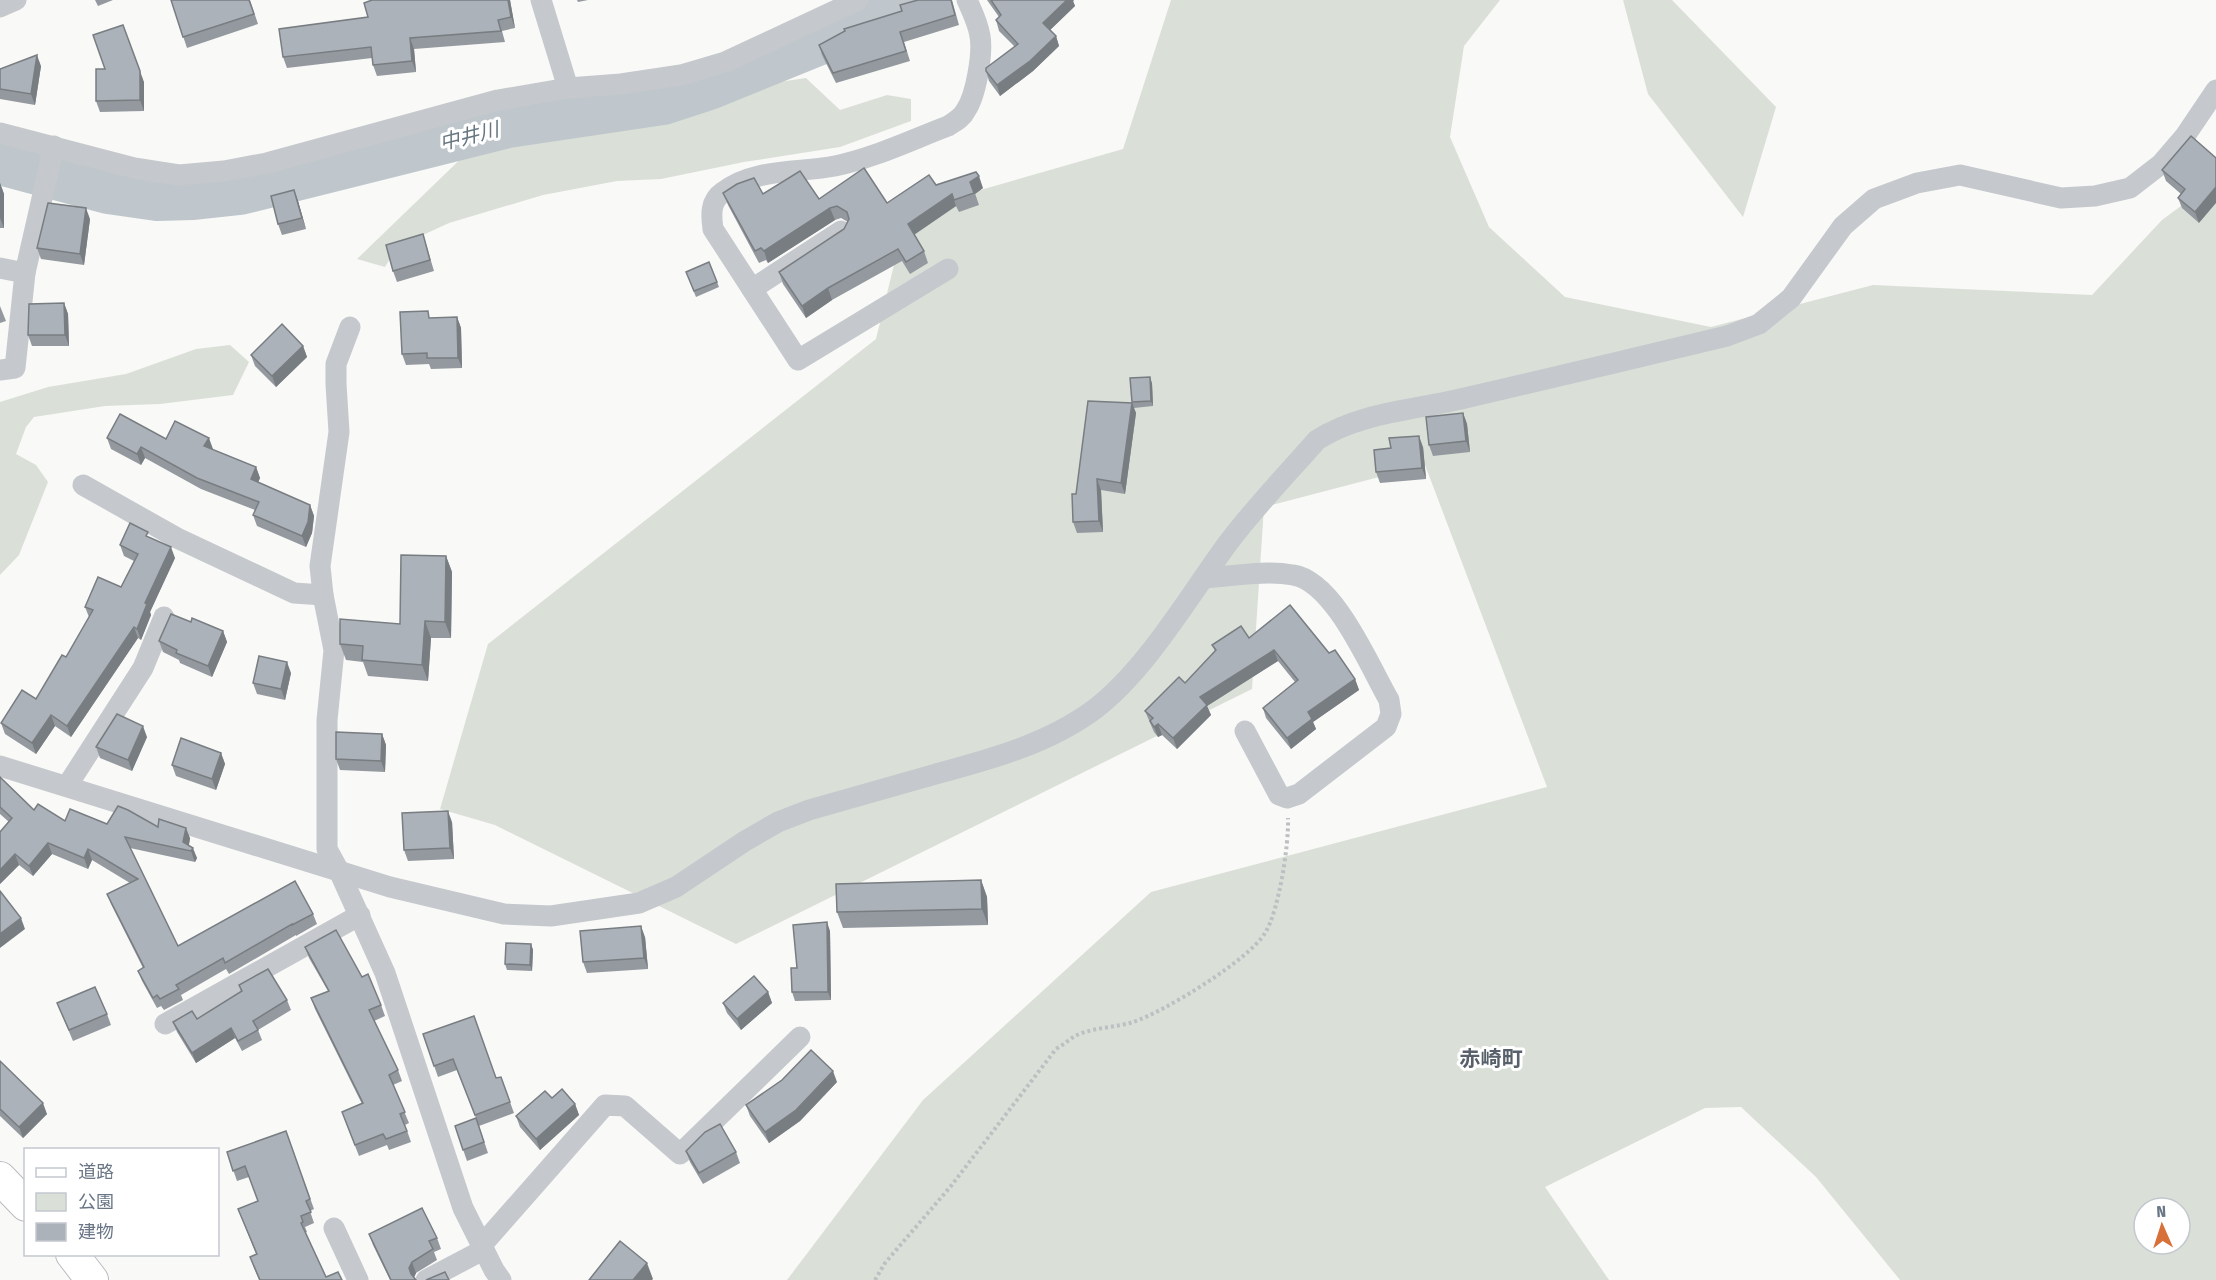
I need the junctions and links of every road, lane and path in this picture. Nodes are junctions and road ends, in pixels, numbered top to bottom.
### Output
1 (16, 0) edge
2 (541, 0) edge
3 (858, 0) edge
4 (967, 0) edge
5 (0, 7) edge
6 (568, 87) junction
7 (2216, 90) edge
8 (0, 133) edge
9 (52, 152) junction
10 (841, 231) edge
11 (0, 267) edge
12 (948, 269) dead end
13 (25, 273) junction
14 (752, 289) junction
15 (350, 327) dead end
16 (0, 370) edge
17 (83, 486) dead end
18 (1205, 578) junction
19 (323, 595) junction
20 (164, 617) dead end
21 (1245, 730) dead end
22 (0, 766) edge
23 (67, 786) junction
24 (1287, 798) junction
25 (339, 871) junction
26 (360, 915) junction
27 (165, 1024) dead end
28 (800, 1037) dead end
29 (0, 1178) edge
30 (24, 1203) edge
31 (334, 1228) dead end
32 (482, 1248) junction
33 (74, 1256) edge
34 (92, 1280) edge
35 (358, 1280) edge
36 (426, 1280) edge
37 (501, 1280) edge
38 (875, 1280) edge

1 - 5 street
2 - 6 street
3 - 6 street
4 - 14 street
6 - 9 street
7 - 18 street
8 - 9 street
9 - 13 street
10 - 14 street
11 - 13 street
12 - 14 street
13 - 16 street
15 - 19 street
17 - 19 street
18 - 24 street
18 - 25 street
19 - 25 street
20 - 23 street
21 - 24 street
22 - 23 street
23 - 25 street
24 - 38 path
25 - 26 street
26 - 27 street
26 - 32 street
28 - 32 street
29 - 30 main road
31 - 35 street
32 - 36 street
32 - 37 street
33 - 34 main road

